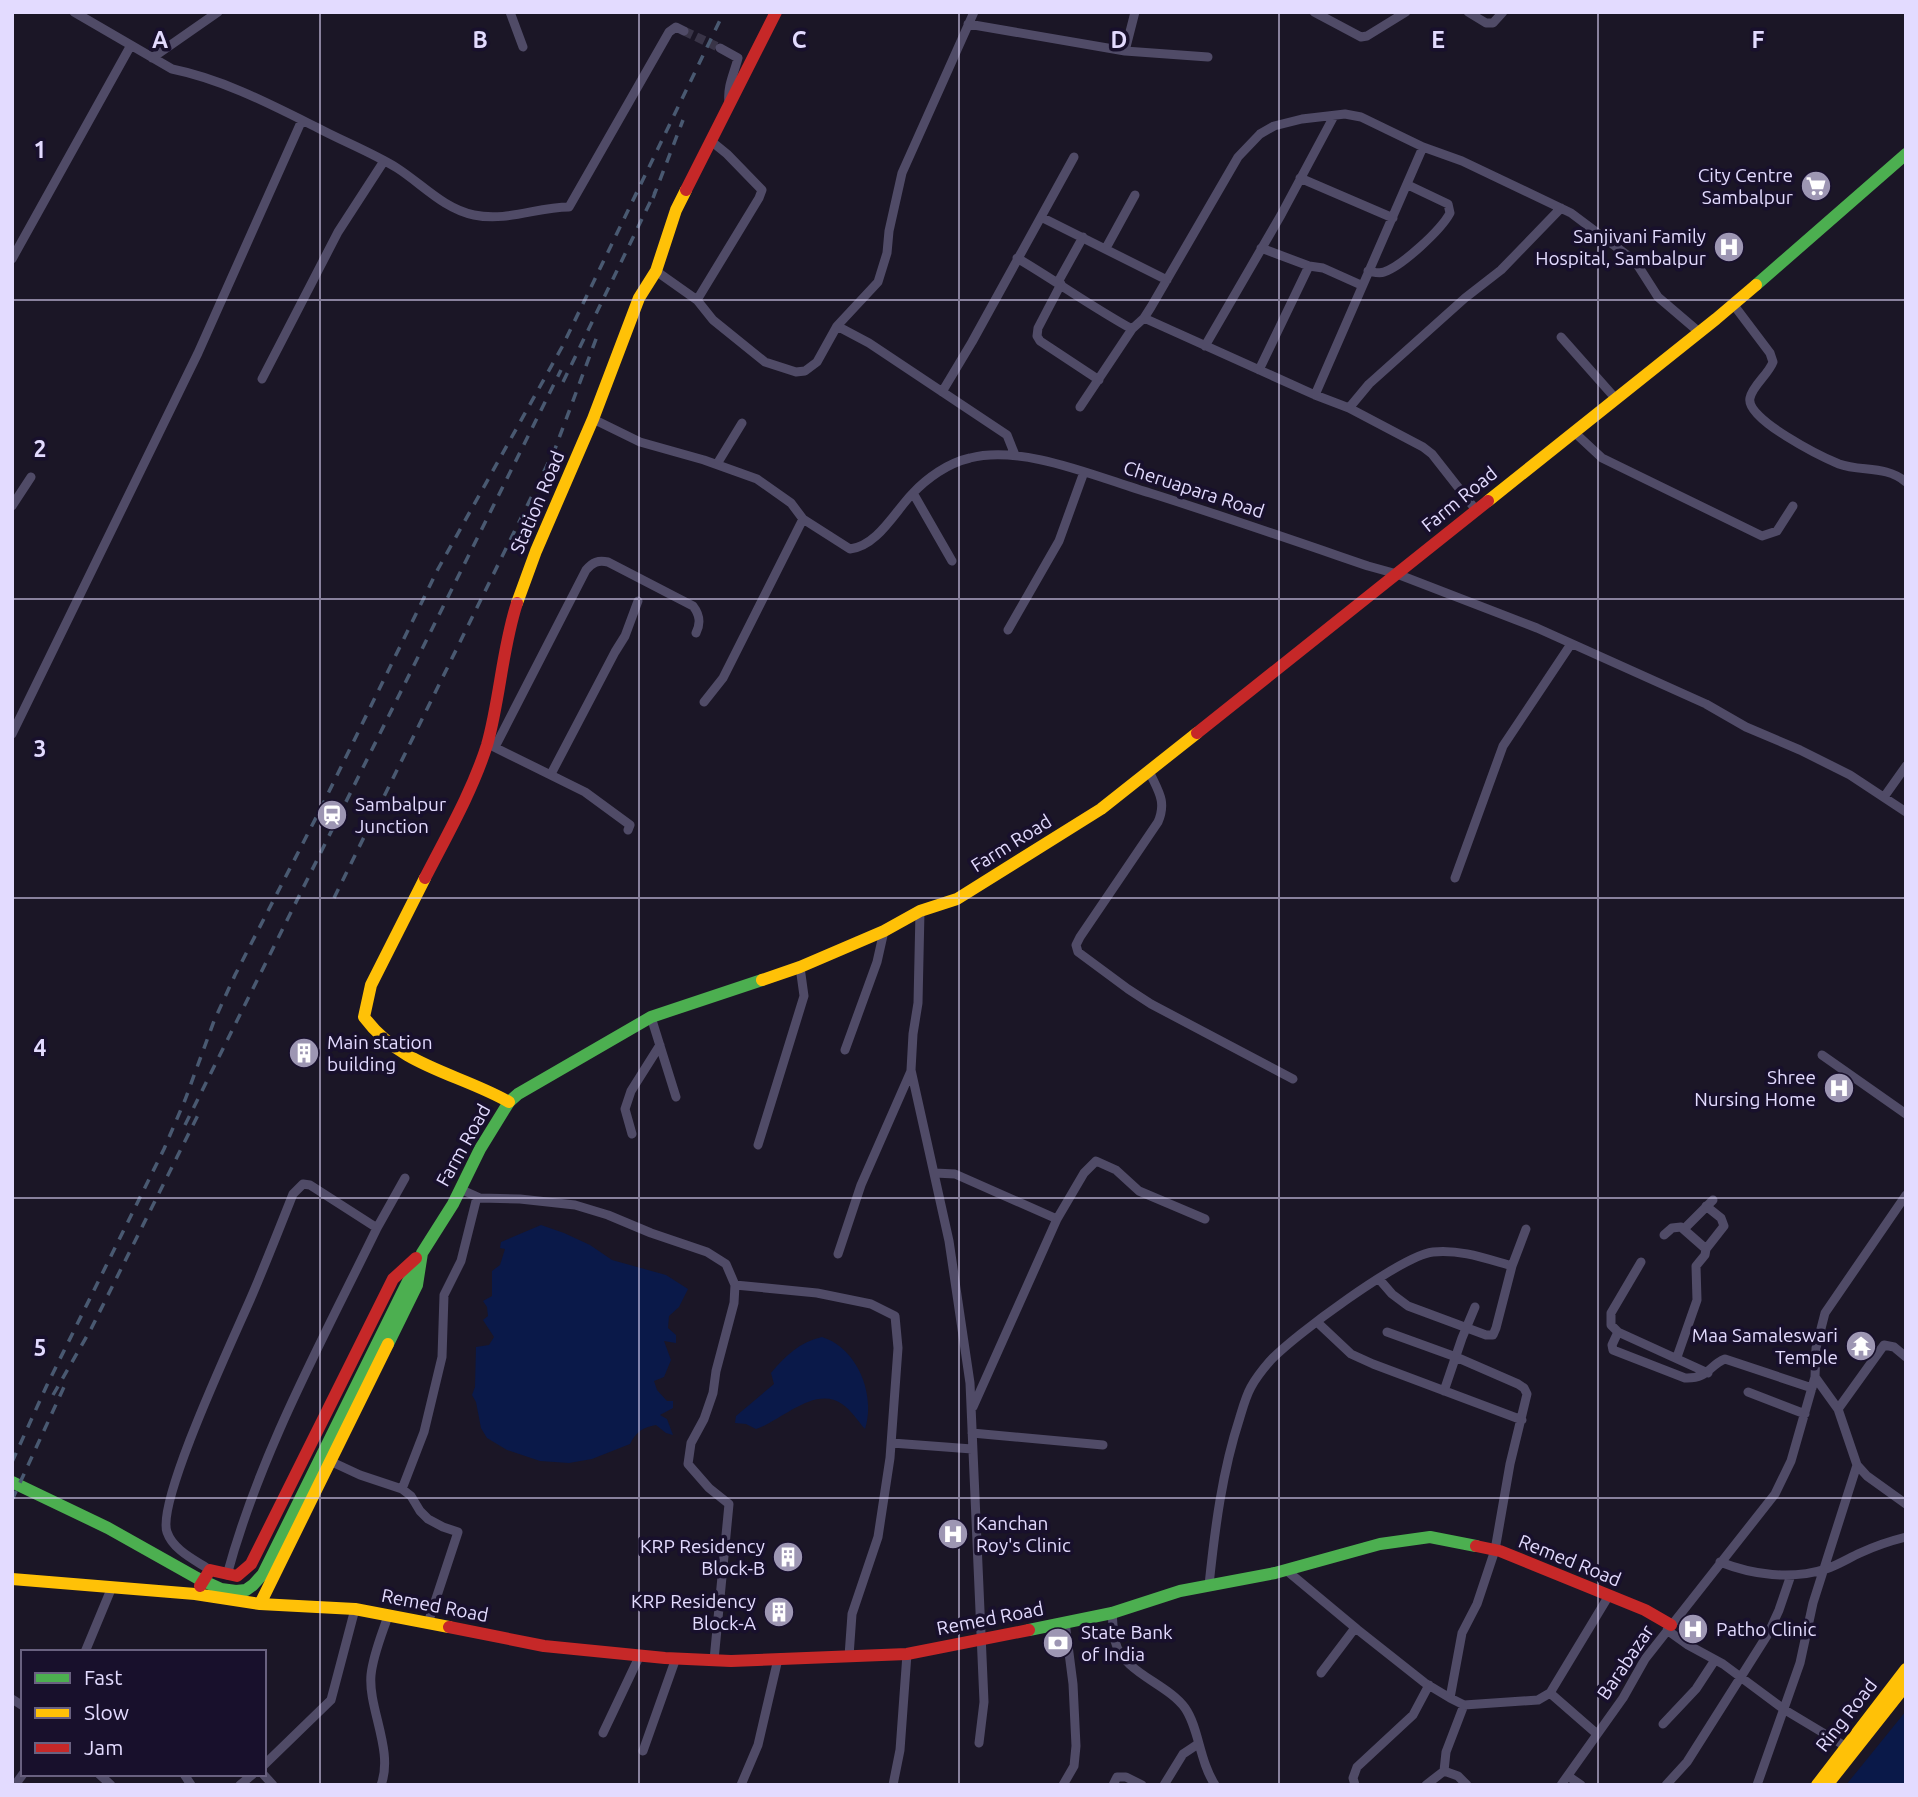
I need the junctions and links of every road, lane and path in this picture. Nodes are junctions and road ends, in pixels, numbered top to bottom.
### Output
1 (74, 12) edge
2 (218, 12) edge
3 (510, 12) edge
4 (776, 12) edge
5 (974, 12) edge
6 (1135, 12) edge
7 (1314, 12) edge
8 (1406, 12) edge
9 (1468, 12) edge
10 (1503, 12) edge
11 (968, 24) junction
12 (684, 31) dead end
13 (131, 45) junction
14 (523, 47) dead end
15 (720, 48) tunnel mouth
16 (1125, 51) junction
17 (1209, 57) dead end
18 (152, 58) junction
19 (729, 103) junction
20 (1334, 116) junction
21 (302, 120) junction
22 (711, 141) junction
23 (1423, 147) junction
24 (1906, 154) edge
25 (1074, 157) dead end
26 (384, 161) junction
27 (1300, 178) junction
28 (1408, 185) junction
29 (1135, 195) dead end
30 (1561, 208) junction
31 (1041, 217) junction
32 (1393, 218) junction
33 (1083, 237) junction
34 (1105, 248) junction
35 (1261, 248) junction
36 (1017, 258) junction
37 (12, 259) edge
38 (1309, 266) junction
39 (656, 271) junction
40 (1368, 271) junction
41 (1167, 281) junction
42 (1059, 283) junction
43 (1362, 285) junction
44 (697, 300) junction
45 (1733, 304) junction
46 (1144, 318) junction
47 (837, 326) junction
48 (1132, 329) junction
49 (1699, 332) junction
50 (1561, 337) dead end
51 (1205, 346) junction
52 (1259, 370) junction
53 (261, 379) dead end
54 (1099, 380) junction
55 (942, 392) junction
56 (1315, 395) junction
57 (1616, 399) junction
58 (1080, 407) dead end
59 (1349, 408) junction
60 (593, 419) junction
61 (742, 422) dead end
62 (1574, 432) junction
63 (1015, 455) junction
64 (717, 464) junction
65 (1084, 472) junction
66 (31, 477) dead end
67 (1906, 482) edge
68 (913, 493) junction
69 (12, 506) edge
70 (1793, 506) dead end
71 (1476, 510) junction
72 (803, 519) junction
73 (952, 561) dead end
74 (1396, 573) junction
75 (638, 601) dead end
76 (1008, 630) dead end
77 (696, 633) dead end
78 (1571, 644) junction
79 (704, 702) dead end
80 (12, 734) edge
81 (491, 746) junction
82 (1906, 766) edge
83 (1149, 771) junction
84 (551, 774) junction
85 (1884, 797) junction
86 (1906, 813) edge
87 (628, 830) dead end
88 (1455, 878) dead end
89 (920, 911) junction
90 (884, 931) junction
91 (800, 967) junction
92 (651, 1017) junction
93 (660, 1045) junction
94 (845, 1050) dead end
95 (1822, 1055) dead end
96 (911, 1070) junction
97 (1293, 1079) dead end
98 (676, 1097) dead end
99 (509, 1102) junction
100 (1906, 1114) edge
101 (632, 1134) dead end
102 (758, 1145) dead end
103 (935, 1173) junction
104 (405, 1178) dead end
105 (460, 1189) junction
106 (1906, 1195) edge
107 (477, 1197) junction
108 (1057, 1219) junction
109 (1205, 1219) dead end
110 (377, 1228) junction
111 (1526, 1229) dead end
112 (1684, 1229) junction
113 (1664, 1235) dead end
114 (1706, 1249) junction
115 (422, 1253) junction
116 (838, 1254) dead end
117 (1641, 1262) dead end
118 (1512, 1266) junction
119 (1379, 1279) junction
120 (735, 1285) junction
121 (1475, 1307) dead end
122 (1317, 1322) junction
123 (1466, 1328) junction
124 (1387, 1332) dead end
125 (1618, 1332) junction
126 (1455, 1357) junction
127 (1677, 1357) junction
128 (1906, 1357) edge
129 (1708, 1373) junction
130 (1815, 1377) junction
131 (1812, 1388) junction
132 (1444, 1391) junction
133 (1748, 1392) dead end
134 (972, 1409) junction
135 (1838, 1409) junction
136 (1805, 1414) junction
137 (1522, 1420) junction
138 (972, 1433) junction
139 (891, 1443) junction
140 (1103, 1445) dead end
141 (972, 1449) junction
142 (332, 1462) junction
143 (1857, 1465) junction
144 (12, 1482) edge
145 (402, 1489) junction
146 (1906, 1504) edge
147 (1906, 1536) edge
148 (1495, 1550) junction
149 (1720, 1562) junction
150 (1825, 1569) junction
151 (210, 1570) junction
152 (1286, 1570) junction
153 (227, 1575) junction
154 (1791, 1575) junction
155 (12, 1579) edge
156 (1209, 1585) junction
157 (112, 1587) junction
158 (195, 1594) junction
159 (1608, 1597) junction
160 (260, 1604) junction
161 (355, 1609) junction
162 (1112, 1614) junction
163 (388, 1616) junction
164 (1065, 1622) junction
165 (428, 1623) junction
166 (1355, 1628) junction
167 (1669, 1628) junction
168 (982, 1639) junction
169 (86, 1650) edge
170 (907, 1654) junction
171 (640, 1655) junction
172 (849, 1656) junction
173 (676, 1658) junction
174 (778, 1659) junction
175 (714, 1660) junction
176 (1715, 1660) junction
177 (1906, 1669) edge
178 (1321, 1673) dead end
179 (1740, 1676) junction
180 (1429, 1685) junction
181 (1906, 1685) edge
182 (1549, 1693) junction
183 (1450, 1698) junction
184 (1465, 1705) junction
185 (1785, 1710) junction
186 (1663, 1724) dead end
187 (603, 1733) dead end
188 (1597, 1734) junction
189 (979, 1743) dead end
190 (1198, 1744) junction
191 (1845, 1746) junction
192 (643, 1751) dead end
193 (266, 1763) edge
194 (1444, 1771) junction
195 (1568, 1776) junction
196 (20, 1779) edge
197 (30, 1785) edge
198 (381, 1785) edge
199 (741, 1785) edge
200 (893, 1785) edge
201 (1063, 1785) edge
202 (1113, 1785) edge
203 (1142, 1785) edge
204 (1164, 1785) edge
205 (1215, 1785) edge
206 (1355, 1785) edge
207 (1426, 1785) edge
208 (1468, 1785) edge
209 (1561, 1785) edge
210 (1581, 1785) edge
211 (1667, 1785) edge
212 (1757, 1785) edge
213 (1817, 1785) edge
214 (1827, 1785) edge

1 - 13 street
2 - 18 street
3 - 14 street
4 - 19 street, Station Road
5 - 11 street
6 - 16 street
7 - 8 street
9 - 10 street
11 - 16 street
11 - 47 street
12 - 26 street
13 - 18 street
13 - 37 street
15 - 19 street
16 - 17 street
18 - 21 street
19 - 22 street, Station Road
20 - 23 street
20 - 27 street
20 - 41 street
21 - 26 street
21 - 80 street
22 - 39 street, Station Road
22 - 44 street
23 - 28 street
23 - 30 street
24 - 45 street, Farm Road
25 - 31 street
26 - 53 street
27 - 32 street
27 - 35 street
28 - 32 street
28 - 40 street
29 - 34 street
30 - 49 street
30 - 59 street
31 - 33 street
31 - 36 street
32 - 40 street
33 - 34 street
33 - 42 street
34 - 41 street
35 - 38 street
35 - 51 street
36 - 42 street
36 - 55 street
38 - 43 street
38 - 52 street
39 - 44 street
39 - 60 street, Station Road
40 - 43 street
41 - 46 street
42 - 48 street
42 - 54 street
43 - 56 street
44 - 47 street
45 - 49 street, Farm Road
45 - 67 street
46 - 48 street
46 - 51 street
47 - 55 street
48 - 54 street
49 - 57 street, Farm Road
50 - 57 street
51 - 52 street
52 - 56 street
54 - 58 street
55 - 63 street
56 - 59 street
57 - 62 street, Farm Road
59 - 71 street
60 - 64 street, Cheruapara Road
60 - 81 street, Station Road
61 - 64 street
62 - 70 street
62 - 71 street, Farm Road
63 - 65 street, Cheruapara Road
63 - 68 street, Cheruapara Road
64 - 72 street, Cheruapara Road
65 - 74 street, Cheruapara Road
65 - 76 street
66 - 69 street
68 - 72 street, Cheruapara Road
68 - 73 street
71 - 74 street, Farm Road
72 - 79 street
74 - 78 street, Cheruapara Road
74 - 83 street, Farm Road
75 - 84 street
77 - 81 street
78 - 85 street, Cheruapara Road
78 - 88 street
81 - 84 street
81 - 99 street, Station Road
82 - 85 street
83 - 89 street, Farm Road
83 - 97 street
84 - 87 street
85 - 86 street, Cheruapara Road
89 - 90 street, Farm Road
89 - 96 street
90 - 91 street, Farm Road
90 - 94 street
91 - 92 street, Farm Road
91 - 102 street
92 - 93 street
92 - 99 street, Farm Road
93 - 98 street
93 - 101 street
95 - 100 street
96 - 103 street
96 - 116 street
99 - 105 street, Farm Road
103 - 108 street
103 - 134 street
104 - 110 street
105 - 107 street
105 - 115 street, Farm Road
106 - 130 street, Barabazar
107 - 120 street
107 - 145 street
108 - 109 street
108 - 134 street
110 - 151 street
110 - 153 street
111 - 118 street
112 - 113 street
112 - 114 street
112 - 114 street
114 - 127 street
115 - 142 street, Farm Road
115 - 144 street
115 - 153 street
117 - 125 street
118 - 119 street
118 - 123 street
119 - 122 street
119 - 123 street
120 - 139 street
120 - 175 street
121 - 123 street
122 - 132 street
122 - 156 street
123 - 126 street
124 - 126 street
125 - 127 street
125 - 129 street
126 - 132 street
126 - 137 street
127 - 129 street
128 - 135 street
129 - 131 street
130 - 131 street, Barabazar
130 - 135 street
131 - 136 street, Barabazar
132 - 137 street
133 - 136 street
134 - 138 street
135 - 143 street
136 - 149 street, Barabazar
137 - 148 street
138 - 140 street
138 - 141 street
139 - 141 street
139 - 172 street
141 - 168 street
142 - 145 street
142 - 160 street, Farm Road
143 - 146 street
143 - 150 street
145 - 165 street
147 - 150 street
148 - 152 street, Remed Road
148 - 159 street, Remed Road
148 - 183 street
149 - 154 street
149 - 167 street, Barabazar
150 - 154 street
150 - 185 street
151 - 153 street
151 - 158 street
152 - 156 street, Remed Road
152 - 166 street
154 - 179 street
155 - 157 street, Remed Road
156 - 162 street, Remed Road
157 - 158 street, Remed Road
157 - 169 street
158 - 160 street, Remed Road
159 - 167 street, Remed Road
159 - 182 street
160 - 161 street, Remed Road
161 - 163 street, Remed Road
161 - 193 street
162 - 164 street, Remed Road
162 - 190 street
163 - 165 street, Remed Road
163 - 198 street
164 - 168 street, Remed Road
164 - 201 street
165 - 171 street, Remed Road
166 - 178 street
166 - 180 street
167 - 176 street
167 - 188 street, Barabazar
168 - 170 street, Remed Road
168 - 189 street
170 - 172 street, Remed Road
170 - 200 street
171 - 173 street, Remed Road
171 - 187 street
172 - 174 street, Remed Road
173 - 175 street, Remed Road
173 - 192 street
174 - 175 street, Remed Road
174 - 199 street
176 - 179 street
176 - 186 street
177 - 191 street, Ring Road
179 - 185 street
179 - 211 street
180 - 183 street
180 - 206 street
181 - 214 street, Ring Road
182 - 184 street
182 - 188 street
183 - 184 street
184 - 194 street
185 - 191 street
185 - 212 street
188 - 195 street, Barabazar
190 - 204 street
190 - 205 street
191 - 213 street, Ring Road
194 - 207 street
194 - 208 street
195 - 209 street, Barabazar
195 - 210 street
196 - 197 street
202 - 203 street

